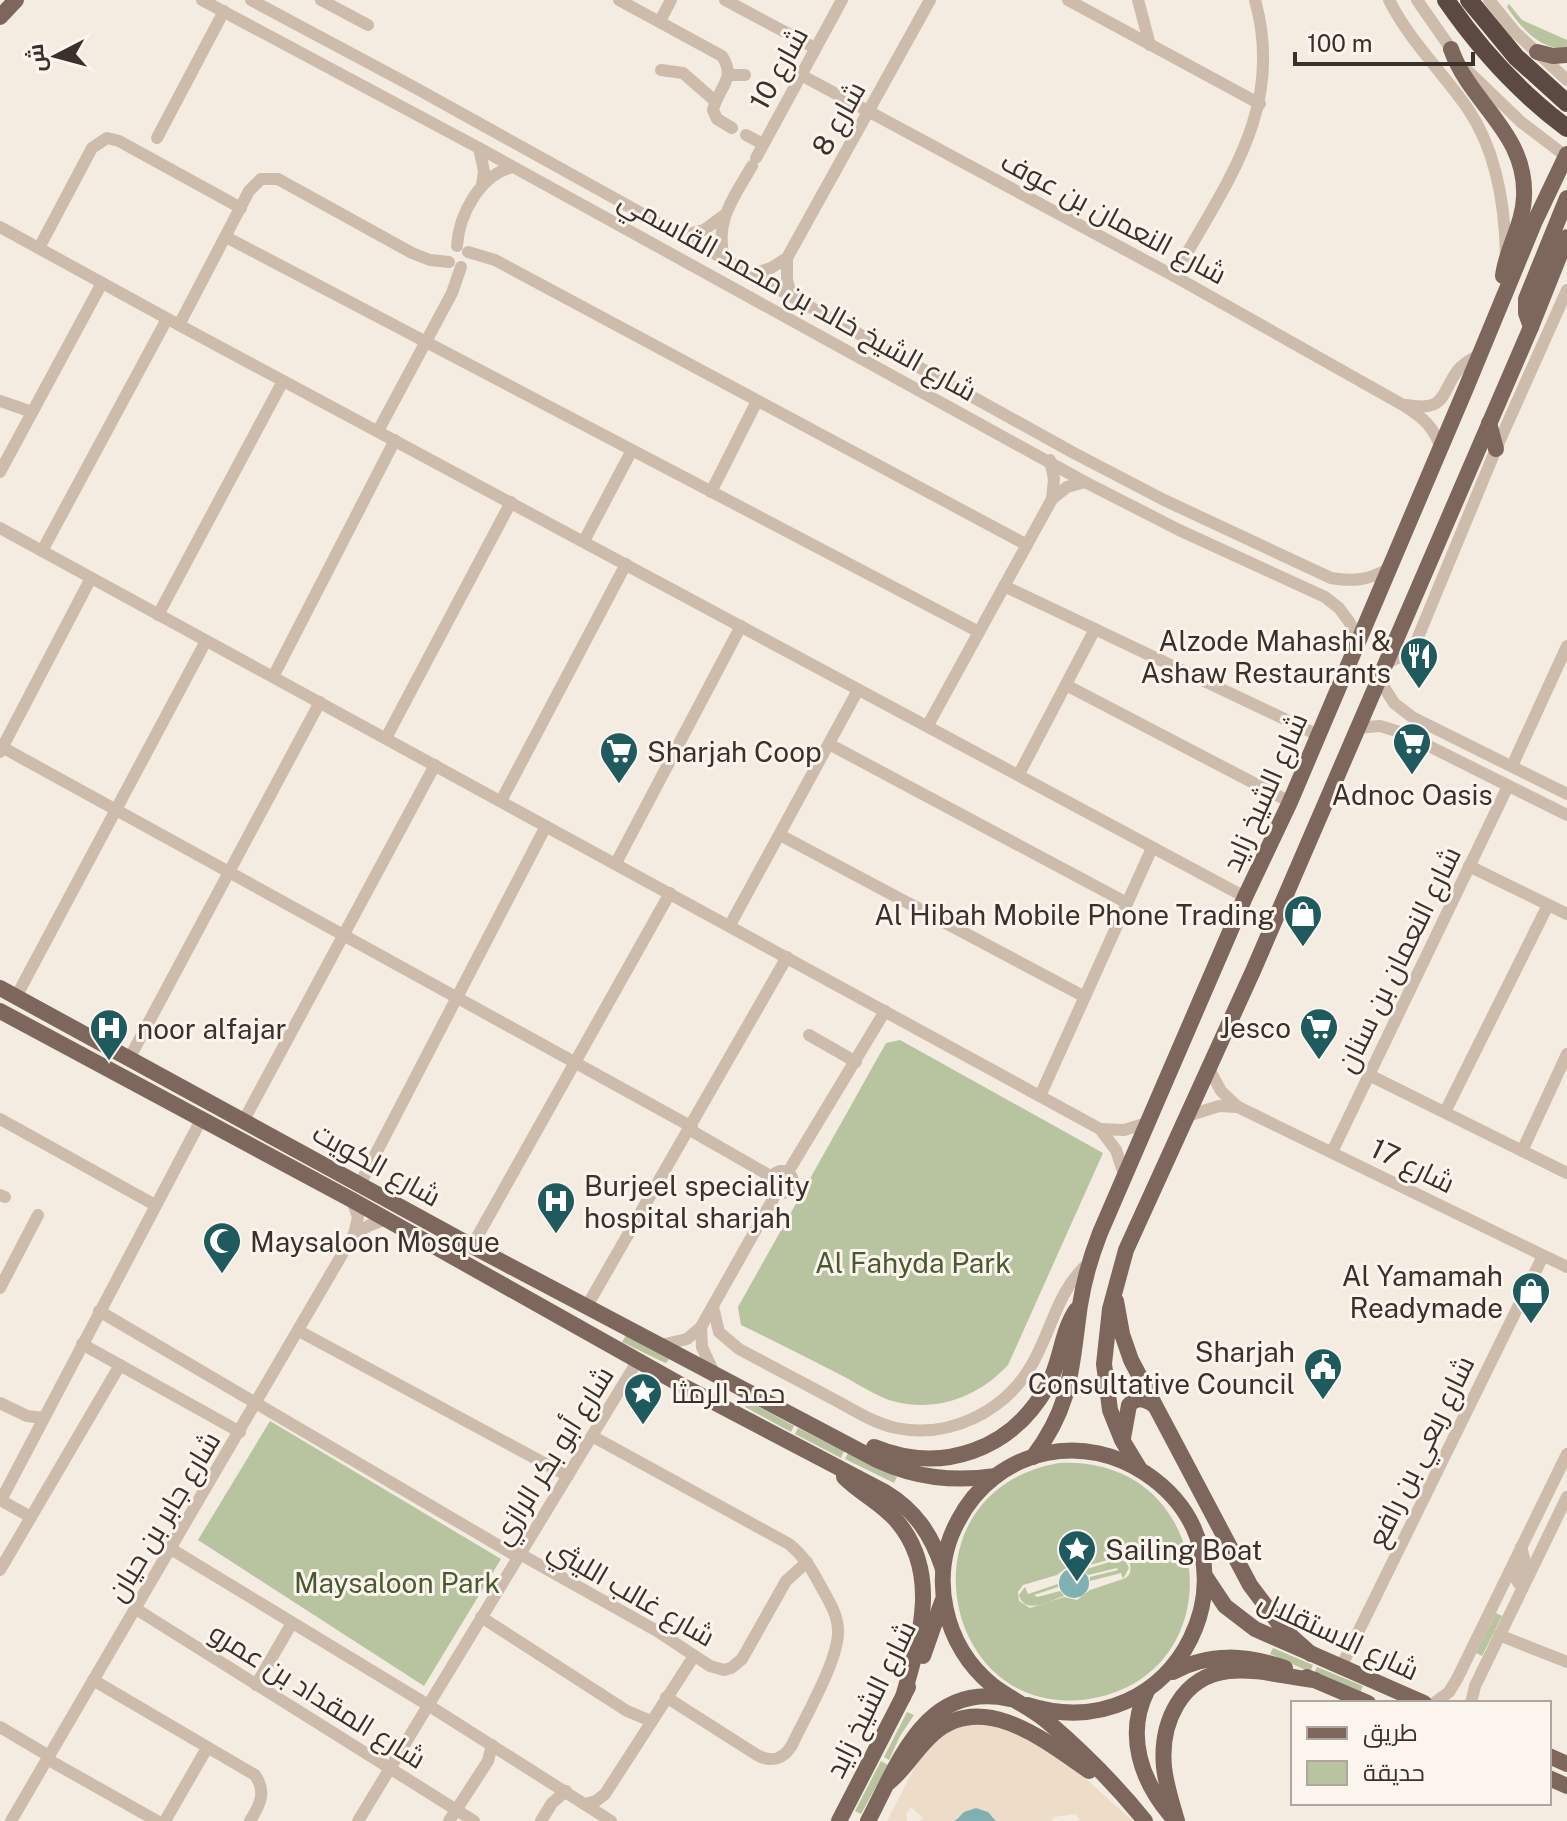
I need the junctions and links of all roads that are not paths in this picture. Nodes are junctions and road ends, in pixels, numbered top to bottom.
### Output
1 (16, 0) edge
2 (202, 0) edge
3 (251, 0) edge
4 (321, 0) edge
5 (619, 0) edge
6 (671, 0) edge
7 (725, 0) edge
8 (842, 0) edge
9 (930, 0) edge
10 (1068, 0) edge
11 (1138, 0) edge
12 (1255, 0) edge
13 (1389, 0) edge
14 (1417, 0) edge
15 (1446, 0) edge
16 (1469, 0) edge
17 (1489, 0) edge
18 (224, 11) junction
19 (0, 17) edge
20 (660, 21) junction
21 (368, 25) dead end
22 (1150, 45) junction
23 (815, 48) junction
24 (1451, 49) junction
25 (1537, 52) junction
26 (1567, 55) edge
27 (661, 70) dead end
28 (729, 75) junction
29 (745, 75) dead end
30 (801, 75) junction
31 (1567, 80) edge
32 (412, 86) junction
33 (366, 88) junction
34 (715, 101) junction
35 (1567, 103) edge
36 (1260, 104) junction
37 (869, 112) junction
38 (732, 128) dead end
39 (1567, 128) edge
40 (746, 135) dead end
41 (157, 138) dead end
42 (763, 144) junction
43 (479, 148) junction
44 (1567, 156) edge
45 (513, 167) junction
46 (482, 186) junction
47 (1567, 198) edge
48 (241, 208) junction
49 (723, 216) junction
50 (1, 231) edge
51 (681, 236) junction
52 (226, 237) junction
53 (1567, 237) edge
54 (39, 248) junction
55 (463, 249) junction
56 (787, 258) junction
57 (725, 260) junction
58 (1506, 263) junction
59 (455, 264) junction
60 (1567, 265) edge
61 (753, 274) junction
62 (1174, 276) junction
63 (102, 283) junction
64 (1567, 290) edge
65 (1546, 291) junction
66 (791, 295) junction
67 (1504, 297) junction
68 (173, 322) junction
69 (1531, 327) junction
70 (426, 340) junction
71 (1479, 355) junction
72 (283, 381) junction
73 (0, 401) edge
74 (757, 401) junction
75 (1403, 405) junction
76 (32, 412) junction
77 (1489, 423) junction
78 (378, 431) junction
79 (395, 440) junction
80 (1441, 449) junction
81 (1496, 449) junction
82 (632, 450) junction
83 (1050, 460) junction
84 (0, 472) edge
85 (1085, 482) junction
86 (711, 492) junction
87 (1052, 499) junction
88 (511, 502) junction
89 (0, 528) edge
90 (584, 541) junction
91 (1252, 542) junction
92 (1027, 545) junction
93 (1210, 545) junction
94 (42, 551) junction
95 (626, 564) junction
96 (1392, 566) junction
97 (91, 578) junction
98 (1004, 586) junction
99 (158, 615) junction
100 (741, 626) junction
101 (1095, 629) junction
102 (979, 632) junction
103 (206, 641) junction
104 (1357, 641) junction
105 (1567, 646) edge
106 (1381, 671) junction
107 (273, 677) junction
108 (1066, 685) junction
109 (858, 690) junction
110 (320, 702) junction
111 (928, 725) junction
112 (1356, 728) junction
113 (1437, 729) junction
114 (1318, 735) junction
115 (386, 738) junction
116 (829, 744) junction
117 (1425, 744) junction
118 (1, 749) edge
119 (435, 765) junction
120 (1512, 766) junction
121 (1019, 774) junction
122 (1508, 786) junction
123 (1567, 794) edge
124 (501, 801) junction
125 (1290, 802) junction
126 (116, 810) junction
127 (1567, 815) edge
128 (546, 826) junction
129 (780, 835) junction
130 (1152, 848) junction
131 (616, 863) junction
132 (1469, 866) junction
133 (229, 873) junction
134 (670, 893) junction
135 (1245, 897) junction
136 (1127, 903) junction
137 (1548, 905) junction
138 (1567, 914) edge
139 (730, 925) junction
140 (343, 936) junction
141 (787, 957) junction
142 (1276, 957) dead end
143 (1253, 971) junction
144 (0, 988) edge
145 (16, 997) junction
146 (1085, 997) junction
147 (458, 1000) junction
148 (0, 1011) edge
149 (885, 1011) junction
150 (809, 1035) dead end
151 (1567, 1054) edge
152 (129, 1059) junction
153 (856, 1062) junction
154 (574, 1063) junction
155 (1208, 1067) junction
156 (1369, 1075) junction
157 (1040, 1096) junction
158 (1238, 1107) junction
159 (1445, 1112) junction
160 (1187, 1116) junction
161 (0, 1119) edge
162 (201, 1120) junction
163 (244, 1120) junction
164 (1147, 1123) junction
165 (691, 1128) junction
166 (1100, 1129) junction
167 (1522, 1151) junction
168 (262, 1152) junction
169 (1332, 1152) junction
170 (308, 1156) junction
171 (788, 1172) junction
172 (1567, 1173) edge
173 (1124, 1174) junction
174 (772, 1177) junction
175 (360, 1184) junction
176 (777, 1192) junction
177 (352, 1200) junction
178 (155, 1205) junction
179 (38, 1215) dead end
180 (387, 1219) junction
181 (354, 1234) junction
182 (472, 1246) junction
183 (1543, 1256) junction
184 (1565, 1261) edge
185 (1090, 1262) junction
186 (0, 1288) edge
187 (1114, 1292) junction
188 (587, 1306) junction
189 (1080, 1306) junction
190 (713, 1307) junction
191 (99, 1311) junction
192 (701, 1327) junction
193 (299, 1331) junction
194 (82, 1344) junction
195 (660, 1345) junction
196 (638, 1360) junction
197 (120, 1365) junction
198 (715, 1375) junction
199 (683, 1386) junction
200 (737, 1387) junction
201 (257, 1402) junction
202 (0, 1403) edge
203 (1154, 1405) junction
204 (43, 1418) junction
205 (240, 1432) junction
206 (592, 1436) junction
207 (1122, 1440) junction
208 (843, 1442) junction
209 (1567, 1454) edge
210 (1033, 1457) junction
211 (833, 1465) junction
212 (1139, 1468) junction
213 (568, 1476) junction
214 (996, 1476) junction
215 (1567, 1497) edge
216 (0, 1500) edge
217 (31, 1517) junction
218 (1521, 1547) junction
219 (171, 1549) junction
220 (519, 1555) junction
221 (807, 1562) junction
222 (943, 1569) junction
223 (0, 1570) edge
224 (1204, 1575) junction
225 (1524, 1584) junction
226 (944, 1598) junction
227 (136, 1609) junction
228 (481, 1617) junction
229 (292, 1623) junction
230 (1499, 1635) junction
231 (1311, 1654) junction
232 (694, 1656) junction
233 (1567, 1662) edge
234 (1341, 1667) junction
235 (1164, 1677) junction
236 (93, 1680) junction
237 (1315, 1680) junction
238 (256, 1685) junction
239 (1147, 1691) junction
240 (666, 1697) junction
241 (903, 1697) junction
242 (1363, 1701) edge
243 (1419, 1701) edge
244 (1437, 1701) edge
245 (1471, 1701) edge
246 (1021, 1702) junction
247 (428, 1705) junction
248 (651, 1721) junction
249 (0, 1727) edge
250 (492, 1745) junction
251 (207, 1748) junction
252 (48, 1758) junction
253 (390, 1769) junction
254 (888, 1783) junction
255 (566, 1791) junction
256 (585, 1804) junction
257 (453, 1816) edge
258 (1143, 1818) edge
259 (11, 1821) edge
260 (157, 1821) edge
261 (165, 1821) edge
262 (250, 1821) edge
263 (358, 1821) edge
264 (474, 1821) edge
265 (541, 1821) edge
266 (611, 1821) edge
267 (839, 1821) edge
268 (868, 1821) edge
269 (1176, 1821) edge

1 - 19 main road
2 - 18 street, شارع الشيخ خالد بن محمد القاسمي
3 - 32 street, شارع الشيخ خالد بن محمد القاسمي
4 - 21 street
5 - 20 street
6 - 20 street
7 - 23 street
8 - 23 street, شارع 10
9 - 37 street, شارع 8
10 - 22 street
11 - 22 street
12 - 36 street
13 - 58 street
14 - 24 street
15 - 39 highway
16 - 35 highway
17 - 25 street
18 - 33 street, شارع الشيخ خالد بن محمد القاسمي
18 - 41 street
20 - 28 street
22 - 36 street
23 - 30 street, شارع 10
24 - 44 street
24 - 58 main road
25 - 26 main road
25 - 31 street
27 - 34 street
28 - 29 street
28 - 34 street
30 - 37 street, شارع النعمان بن عوف
30 - 42 street, شارع 10
32 - 33 street
32 - 51 street, شارع الشيخ خالد بن محمد القاسمي
33 - 43 street, شارع الشيخ خالد بن محمد القاسمي
34 - 38 street
36 - 62 street
37 - 56 street, شارع 8
37 - 62 street, شارع النعمان بن عوف
40 - 42 street
42 - 49 street, شارع 10
43 - 45 street, شارع الشيخ خالد بن محمد القاسمي
43 - 46 street
44 - 67 main road, شارع الشيخ زايد
45 - 46 street
45 - 83 street, شارع الشيخ خالد بن محمد القاسمي
46 - 55 street
47 - 69 main road
48 - 52 street
48 - 54 street
48 - 59 street
49 - 51 street
49 - 57 street
50 - 54 street
51 - 57 street, شارع الشيخ خالد بن محمد القاسمي
52 - 68 street
52 - 70 street
53 - 65 main road, شارع الشيخ زايد
54 - 63 street
55 - 59 street
55 - 59 street
55 - 74 street
56 - 61 street
56 - 66 street
57 - 61 street, شارع الشيخ خالد بن محمد القاسمي
58 - 67 main road
59 - 70 street
60 - 65 main road
61 - 66 street, شارع الشيخ خالد بن محمد القاسمي
62 - 75 street, شارع النعمان بن عوف
63 - 68 street
63 - 76 street
64 - 81 street
65 - 69 main road, شارع الشيخ زايد
66 - 91 street, شارع الشيخ خالد بن محمد القاسمي
67 - 71 main road, شارع الشيخ زايد
68 - 72 street
68 - 94 street
69 - 77 main road, شارع الشيخ زايد
70 - 78 street
70 - 82 street
71 - 75 street
71 - 80 main road, شارع الشيخ زايد
72 - 78 street
72 - 99 street
73 - 76 street
74 - 86 street
74 - 92 street
75 - 80 street, شارع النعمان بن عوف
76 - 84 street
77 - 81 main road
77 - 106 main road, شارع الشيخ زايد
78 - 79 street
79 - 88 street
79 - 107 street
80 - 96 main road, شارع الشيخ زايد
81 - 106 street
82 - 86 street
82 - 90 street
83 - 85 street, شارع الشيخ خالد بن محمد القاسمي
83 - 87 street
85 - 87 street
85 - 93 street, شارع الشيخ خالد بن محمد القاسمي
86 - 102 street
87 - 92 street
88 - 90 street
88 - 115 street
89 - 94 street
90 - 95 street
91 - 93 street
91 - 96 street, شارع الشيخ خالد بن محمد القاسمي
92 - 98 street
93 - 104 street, شارع الشيخ خالد بن محمد القاسمي
94 - 97 street
95 - 100 street
95 - 124 street
96 - 104 main road, شارع الشيخ زايد
97 - 99 street
97 - 118 street
98 - 101 street
98 - 102 street
99 - 103 street
100 - 109 street
100 - 131 street
101 - 108 street
101 - 114 street
102 - 111 street
103 - 107 street
103 - 126 street
104 - 114 main road, شارع الشيخ زايد
105 - 120 street
106 - 112 main road, شارع الشيخ زايد
106 - 113 street
107 - 110 street
108 - 121 street
108 - 125 street
109 - 111 street
109 - 116 street
110 - 115 street
110 - 133 street
111 - 121 street
112 - 117 street
112 - 143 main road, شارع الشيخ زايد
113 - 117 street
113 - 120 street
114 - 125 main road, شارع الشيخ زايد
115 - 119 street
116 - 129 street
116 - 136 street
117 - 122 street
118 - 126 street
119 - 124 street
119 - 140 street
120 - 123 street
121 - 130 street
122 - 127 street
122 - 132 street, شارع النعمان بن سنان
124 - 128 street
125 - 135 main road, شارع الشيخ زايد
126 - 133 street
126 - 145 street
128 - 131 street
128 - 147 street
129 - 139 street
129 - 146 street
130 - 135 street
130 - 136 street
131 - 134 street
132 - 137 street
132 - 156 street, شارع النعمان بن سنان
133 - 140 street
133 - 152 street
134 - 139 street
134 - 154 street
135 - 164 main road, شارع الشيخ زايد
136 - 146 street
137 - 138 street
137 - 159 street
139 - 141 street
140 - 147 street
140 - 163 street
141 - 149 street
141 - 165 street
142 - 143 main road
143 - 155 main road, شارع الشيخ زايد
144 - 145 main road, شارع الكويت
145 - 152 main road, شارع الكويت
146 - 157 street
147 - 154 street
147 - 175 street
148 - 162 main road, شارع الكويت
149 - 153 street
149 - 157 street
150 - 153 street
151 - 167 street
152 - 163 main road, شارع الكويت
153 - 171 street
154 - 165 street
154 - 182 street
155 - 158 street, شارع 17
155 - 160 main road, شارع الشيخ زايد
156 - 159 street
156 - 169 street, شارع النعمان بن سنان
157 - 166 street
158 - 160 street
158 - 169 street, شارع 17
159 - 167 street
160 - 187 main road, شارع الشيخ زايد
161 - 178 street
162 - 168 main road, شارع الكويت
162 - 178 street
163 - 170 main road, شارع الكويت
164 - 166 street
164 - 173 main road, شارع الشيخ زايد
165 - 174 street
165 - 188 street
166 - 173 street
167 - 172 street
168 - 170 main road
168 - 177 main road, شارع الكويت
169 - 183 street, شارع 17
170 - 175 main road, شارع الكويت
171 - 174 street
171 - 176 street
173 - 185 main road, شارع الشيخ زايد
174 - 176 street
175 - 182 main road, شارع الكويت
176 - 190 street
177 - 180 main road, شارع الكويت
177 - 181 street
178 - 191 street
179 - 186 street
180 - 181 street
180 - 196 main road, شارع الكويت
181 - 193 street, شارع جابر بن حيان
182 - 188 main road, شارع الكويت
183 - 184 street, شارع 17
183 - 234 street, شارع ربعي بن رافع
185 - 189 main road, شارع الشيخ زايد
185 - 190 street
187 - 203 main road
187 - 207 main road, شارع الشيخ زايد
188 - 195 main road, شارع الكويت
189 - 208 main road
189 - 210 main road, شارع الشيخ زايد
190 - 192 street
191 - 194 street
191 - 201 street, شارع غالب الليثي
192 - 195 street
192 - 198 street
193 - 201 street, شارع جابر بن حيان
193 - 213 street
194 - 197 street
194 - 204 street
195 - 198 main road, شارع الكويت
196 - 199 main road, شارع الكويت
196 - 206 street, شارع أبو بكر الرازي
197 - 205 street
197 - 217 street
198 - 200 main road, شارع الكويت
199 - 200 main road
199 - 211 main road, شارع الكويت
200 - 208 main road, شارع الكويت
201 - 205 street, شارع جابر بن حيان
201 - 220 street, شارع غالب الليثي
202 - 204 street
203 - 207 main road
203 - 231 main road
204 - 216 street
205 - 219 street, شارع جابر بن حيان
206 - 213 street, شارع أبو بكر الرازي
206 - 221 street
207 - 212 main road, شارع الشيخ زايد
208 - 214 main road, شارع الكويت
209 - 218 street
210 - 212 main road
210 - 214 main road
211 - 222 main road, شارع الكويت
211 - 241 main road
212 - 224 main road
213 - 220 street, شارع أبو بكر الرازي
214 - 222 main road
215 - 225 street
216 - 217 street
217 - 223 street
218 - 225 street
218 - 244 street
219 - 227 street, شارع جابر بن حيان
219 - 229 street
220 - 228 street, شارع أبو بكر الرازي
220 - 232 street, شارع غالب الليثي
221 - 232 street, شارع غالب الليثي
221 - 240 street
222 - 226 main road
224 - 231 main road, شارع الاستقلال
224 - 235 main road
225 - 230 street
226 - 241 main road, شارع الشيخ زايد
226 - 246 main road
227 - 236 street, شارع جابر بن حيان
227 - 238 street, شارع المقداد بن عمرو
228 - 247 street, شارع أبو بكر الرازي
228 - 248 street
229 - 238 street
229 - 247 street
230 - 233 street
230 - 245 street
231 - 234 main road, شارع الاستقلال
232 - 240 street
234 - 243 main road, شارع الاستقلال
235 - 237 main road, شارع الاستقلال
235 - 239 main road
236 - 251 street
236 - 252 street, شارع جابر بن حيان
237 - 242 main road, شارع الاستقلال
237 - 269 main road
238 - 253 street, شارع المقداد بن عمرو
239 - 246 main road
239 - 269 main road
240 - 248 street
241 - 267 main road, شارع الشيخ زايد
246 - 254 main road, شارع الشيخ زايد
246 - 258 main road
247 - 250 street
247 - 253 street, شارع أبو بكر الرازي
248 - 256 street
249 - 252 street
250 - 255 street
250 - 257 street
251 - 261 street
251 - 262 street
252 - 259 street, شارع جابر بن حيان
252 - 260 street
253 - 257 street, شارع المقداد بن عمرو
253 - 263 street, شارع أبو بكر الرازي
254 - 258 main road
254 - 268 main road, شارع الشيخ زايد
255 - 256 street
255 - 265 street
256 - 266 street
257 - 264 street, شارع المقداد بن عمرو

